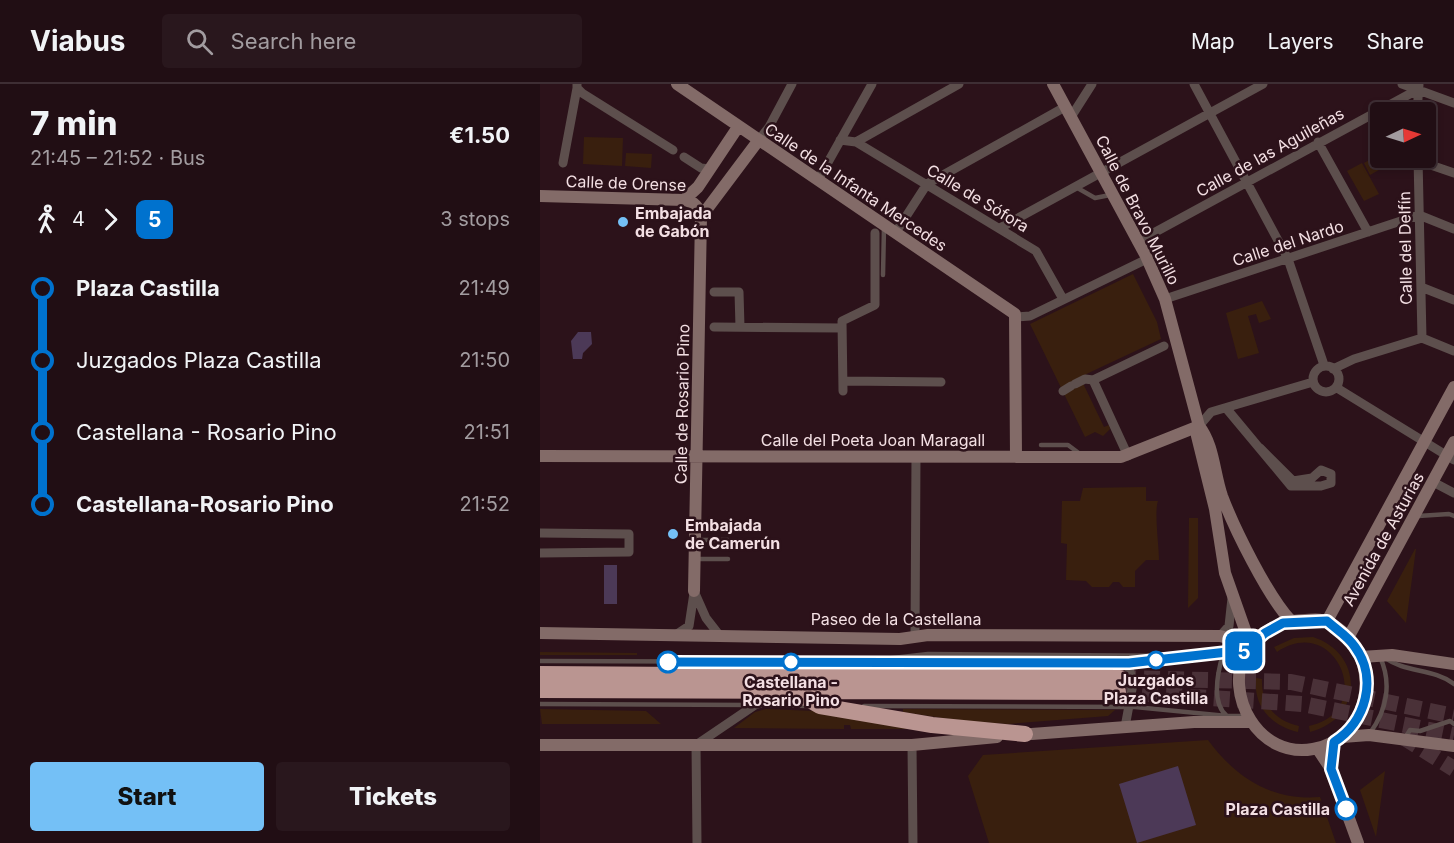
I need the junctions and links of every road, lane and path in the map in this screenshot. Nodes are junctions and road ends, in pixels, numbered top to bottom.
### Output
1 (677, 84) edge
2 (792, 84) edge
3 (872, 84) edge
4 (959, 84) edge
5 (1053, 84) edge
6 (1092, 84) edge
7 (1194, 84) edge
8 (1263, 84) edge
9 (1402, 84) edge
10 (577, 86) edge
11 (1419, 87) edge
12 (1418, 102) edge
13 (1454, 103) edge
14 (1068, 112) junction
15 (1210, 112) junction
16 (738, 127) junction
17 (840, 140) junction
18 (758, 141) junction
19 (856, 142) junction
20 (1318, 142) junction
21 (673, 150) dead end
22 (684, 158) dead end
23 (562, 163) dead end
24 (1436, 166) edge
25 (1418, 168) edge
26 (710, 169) junction
27 (1454, 172) edge
28 (1101, 173) junction
29 (818, 180) junction
30 (1248, 182) junction
31 (927, 184) junction
32 (1074, 186) junction
33 (1112, 194) junction
34 (540, 196) edge
35 (684, 200) junction
36 (1419, 215) junction
37 (701, 217) junction
38 (1000, 228) junction
39 (880, 229) junction
40 (1454, 229) edge
41 (896, 232) junction
42 (1368, 232) junction
43 (1137, 242) junction
44 (1147, 259) junction
45 (1288, 259) junction
46 (883, 275) dead end
47 (1421, 287) junction
48 (714, 292) dead end
49 (1063, 299) junction
50 (1165, 299) junction
51 (1454, 300) edge
52 (1016, 317) junction
53 (714, 327) dead end
54 (740, 327) junction
55 (842, 328) junction
56 (1422, 338) junction
57 (1164, 346) dead end
58 (1454, 351) edge
59 (1328, 367) junction
60 (1093, 380) junction
61 (843, 381) junction
62 (941, 382) dead end
63 (1313, 382) junction
64 (1069, 387) dead end
65 (1454, 387) edge
66 (1337, 388) junction
67 (843, 392) dead end
68 (1226, 408) junction
69 (1199, 426) junction
70 (1424, 441) junction
71 (1454, 442) edge
72 (1041, 445) dead end
73 (1260, 448) junction
74 (540, 456) edge
75 (698, 456) junction
76 (916, 456) junction
77 (1128, 456) junction
78 (1016, 457) junction
79 (1085, 457) junction
80 (1450, 457) edge
81 (1433, 482) junction
82 (1454, 493) edge
83 (1415, 516) junction
84 (1454, 516) edge
85 (540, 533) edge
86 (696, 540) junction
87 (728, 540) dead end
88 (540, 553) edge
89 (728, 559) dead end
90 (695, 560) junction
91 (694, 591) junction
92 (1232, 596) junction
93 (1291, 621) junction
94 (1327, 621) junction
95 (540, 633) edge
96 (677, 634) junction
97 (720, 636) junction
98 (1220, 636) junction
99 (915, 637) junction
100 (1348, 638) junction
101 (1248, 647) junction
102 (1223, 654) junction
103 (1379, 655) junction
104 (1192, 657) junction
105 (1361, 657) junction
106 (540, 660) edge
107 (853, 663) junction
108 (1128, 663) junction
109 (1454, 664) edge
110 (540, 674) edge
111 (800, 674) junction
112 (1454, 684) edge
113 (540, 690) edge
114 (793, 691) junction
115 (540, 704) edge
116 (755, 705) junction
117 (820, 706) junction
118 (1130, 707) junction
119 (1227, 716) junction
120 (1249, 719) junction
121 (1452, 722) edge
122 (1125, 727) junction
123 (1025, 734) junction
124 (1369, 735) junction
125 (1338, 739) junction
126 (1404, 740) junction
127 (540, 745) edge
128 (696, 745) junction
129 (912, 745) junction
130 (1454, 746) edge
131 (1317, 748) junction
132 (1331, 769) junction
133 (697, 843) edge
134 (913, 843) edge
135 (1358, 843) edge

1 - 16 main road, Calle de la Infanta Mercedes
2 - 18 street
3 - 17 street
4 - 19 street
5 - 14 main road, Calle de Bravo Murillo
6 - 14 street
7 - 15 street
8 - 15 street
9 - 11 street
10 - 21 street
10 - 23 street
11 - 12 street
11 - 13 street
11 - 20 street, Calle de las Aguileñas
14 - 28 main road, Calle de Bravo Murillo
14 - 31 street
15 - 28 street
15 - 30 street
16 - 18 main road, Calle de la Infanta Mercedes
16 - 26 main road
17 - 19 street
17 - 29 street
18 - 29 main road, Calle de la Infanta Mercedes
18 - 37 main road
19 - 31 street, Calle de Sófora
20 - 30 street, Calle de las Aguileñas
20 - 42 street
22 - 26 street
24 - 27 street
25 - 36 street, Calle del Delfín
26 - 35 main road
28 - 32 street
28 - 33 main road, Calle de Bravo Murillo
29 - 39 main road, Calle de la Infanta Mercedes
30 - 43 street, Calle de las Aguileñas
30 - 45 street
31 - 38 street, Calle de Sófora
31 - 41 street
32 - 33 lane
32 - 38 street
33 - 43 main road, Calle de Bravo Murillo
34 - 35 main road, Calle de Orense
35 - 37 main road, Calle de Orense
36 - 40 street
36 - 42 street, Calle del Nardo
36 - 47 street, Calle del Delfín
37 - 75 main road, Calle de Rosario Pino
38 - 49 street, Calle de Sófora
39 - 41 main road, Calle de la Infanta Mercedes
39 - 46 lane
39 - 55 street
41 - 52 main road, Calle de la Infanta Mercedes
42 - 45 street, Calle del Nardo
43 - 44 main road, Calle de Bravo Murillo
44 - 49 street
44 - 50 main road, Calle de Bravo Murillo
45 - 50 street, Calle del Nardo
45 - 59 street
47 - 51 street
47 - 56 street, Calle del Delfín
48 - 54 street
49 - 52 street
50 - 69 main road, Calle de Bravo Murillo
52 - 78 main road
53 - 54 street
54 - 55 street
55 - 61 street
56 - 58 street
56 - 59 street
57 - 60 street
59 - 63 street
59 - 66 street
60 - 64 street
60 - 77 street
61 - 62 street
61 - 67 street
63 - 66 street
63 - 68 street
65 - 70 main road, Avenida de Asturias
66 - 70 street
68 - 69 street
68 - 73 street
69 - 77 main road, Calle del Poeta Joan Maragall
69 - 92 main road, Calle de Bravo Murillo
69 - 93 main road, Calle de Bravo Murillo
70 - 80 street
70 - 94 main road, Avenida de Asturias
71 - 80 main road, Avenida de Asturias
72 - 79 lane
73 - 73 street
74 - 75 main road, Calle del Poeta Joan Maragall
75 - 76 main road, Calle del Poeta Joan Maragall
75 - 86 main road, Calle de Rosario Pino
76 - 78 main road, Calle del Poeta Joan Maragall
76 - 99 street
77 - 79 main road, Calle del Poeta Joan Maragall
78 - 79 main road, Calle del Poeta Joan Maragall
80 - 81 main road, Avenida de Asturias
81 - 82 street
81 - 83 main road, Avenida de Asturias
83 - 84 lane
83 - 100 main road, Avenida de Asturias
85 - 88 street
86 - 87 lane
86 - 90 main road, Calle de Rosario Pino
89 - 90 lane
90 - 91 main road, Calle de Rosario Pino
91 - 96 street, Calle de Rosario Pino
91 - 97 street, Calle de Rosario Pino
92 - 98 street, Calle de Bravo Murillo
92 - 101 main road, Calle de Bravo Murillo
93 - 94 main road
93 - 101 main road
94 - 100 main road
95 - 96 main road, Paseo de la Castellana
96 - 97 main road, Paseo de la Castellana
97 - 99 main road, Paseo de la Castellana
98 - 99 main road, Paseo de la Castellana
98 - 101 main road, Paseo de la Castellana
100 - 105 main road
101 - 102 lane
101 - 120 main road
102 - 104 lane
102 - 119 lane
103 - 105 main road
103 - 109 main road
103 - 112 lane
103 - 124 lane
104 - 107 lane
104 - 108 lane
105 - 125 main road
106 - 107 lane
107 - 108 lane
107 - 111 highway
108 - 118 street
110 - 111 highway
111 - 114 highway
113 - 114 highway
114 - 116 street
114 - 117 highway
115 - 116 lane
116 - 117 lane
116 - 128 street
117 - 118 lane
117 - 123 highway
118 - 119 lane
118 - 122 street
119 - 120 lane
120 - 122 main road
120 - 131 main road
121 - 126 lane
122 - 123 main road
123 - 129 main road
124 - 125 main road
124 - 126 main road
125 - 131 main road
125 - 132 main road
126 - 130 main road
127 - 128 main road
128 - 129 main road
128 - 133 street
129 - 134 street
131 - 132 main road
132 - 135 main road

